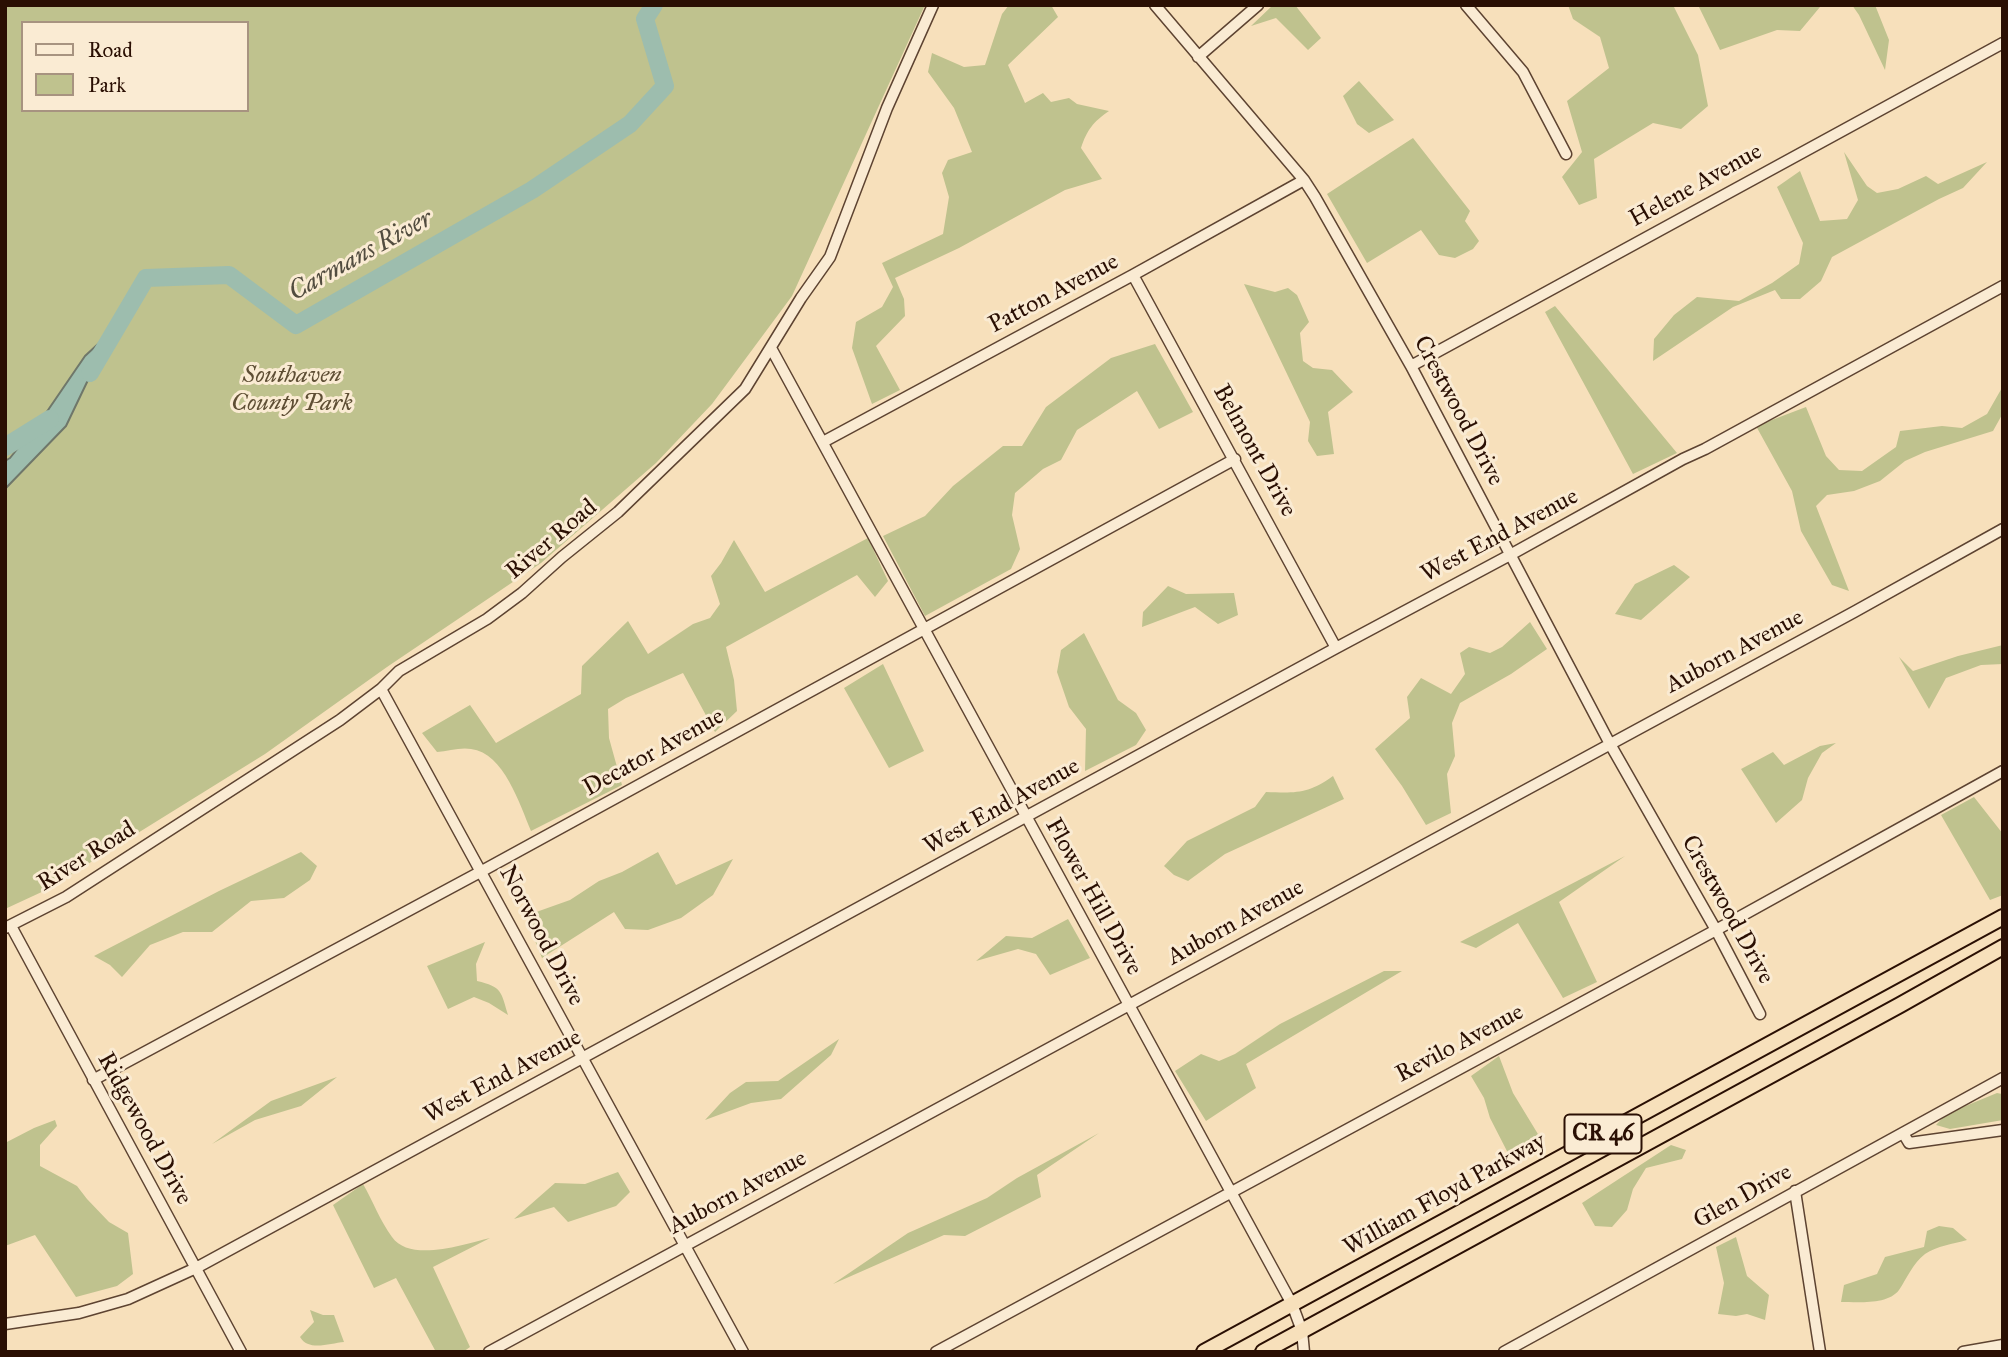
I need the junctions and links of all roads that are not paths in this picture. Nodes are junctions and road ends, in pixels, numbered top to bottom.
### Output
1 (933, 5) edge
2 (1155, 5) edge
3 (1258, 5) edge
4 (1466, 5) edge
5 (2003, 43) edge
6 (1198, 57) junction
7 (1566, 154) dead end
8 (1304, 180) junction
9 (1133, 275) junction
10 (2003, 286) edge
11 (771, 348) junction
12 (1410, 366) junction
13 (823, 442) junction
14 (1235, 459) junction
15 (2003, 529) edge
16 (1510, 555) junction
17 (924, 629) junction
18 (1336, 648) junction
19 (381, 689) junction
20 (1610, 744) junction
21 (2003, 771) edge
22 (1027, 817) junction
23 (482, 871) junction
24 (2003, 917) edge
25 (8, 927) edge
26 (1716, 930) junction
27 (2003, 947) edge
28 (1129, 1005) junction
29 (1760, 1014) dead end
30 (583, 1058) junction
31 (2003, 1078) edge
32 (93, 1080) junction
33 (2003, 1130) edge
34 (1903, 1133) junction
35 (1231, 1191) junction
36 (1795, 1191) junction
37 (685, 1245) junction
38 (196, 1268) junction
39 (1297, 1318) junction
40 (5, 1324) edge
41 (2003, 1345) edge
42 (242, 1352) edge
43 (489, 1352) edge
44 (743, 1352) edge
45 (936, 1352) edge
46 (1204, 1352) edge
47 (1264, 1352) edge
48 (1304, 1352) edge
49 (1504, 1352) edge
50 (1820, 1352) edge
51 (1963, 1352) edge

1 - 11 street, River Road
2 - 6 street, Crestwood Drive
3 - 6 street
4 - 7 street
5 - 12 street, Helene Avenue
6 - 8 street, Crestwood Drive
8 - 9 street, Patton Avenue
8 - 12 street, Crestwood Drive
9 - 13 street, Patton Avenue
9 - 14 street, Belmont Drive
10 - 16 street, West End Avenue
11 - 13 street, Flower Hill Drive
11 - 19 street, River Road
12 - 16 street, Crestwood Drive
13 - 17 street, Flower Hill Drive
14 - 17 street, Decator Avenue
14 - 18 street, Belmont Drive
15 - 20 street, Auborn Avenue
16 - 18 street, West End Avenue
16 - 20 street, Crestwood Drive
17 - 22 street, Flower Hill Drive
17 - 23 street, Decator Avenue
18 - 22 street, West End Avenue
19 - 23 street, Norwood Drive
19 - 25 street, River Road
20 - 26 street, Crestwood Drive
20 - 28 street, Auborn Avenue
21 - 26 street, Revilo Avenue
22 - 28 street, Flower Hill Drive
22 - 30 street, West End Avenue
23 - 30 street, Norwood Drive
23 - 32 street, Decator Avenue
24 - 39 highway, William Floyd Parkway / CR 46
25 - 32 street, Ridgewood Drive
26 - 29 street, Crestwood Drive
26 - 35 street, Revilo Avenue
27 - 39 highway, William Floyd Parkway / CR 46
28 - 35 street, Flower Hill Drive
28 - 37 street, Auborn Avenue
30 - 37 street, Norwood Drive
30 - 38 street, West End Avenue
31 - 34 street, Glen Drive
32 - 38 street, Ridgewood Drive
33 - 34 street
34 - 36 street, Glen Drive
35 - 39 street, Flower Hill Drive
35 - 45 street, Revilo Avenue
36 - 49 street, Glen Drive
36 - 50 street
37 - 43 street, Auborn Avenue
37 - 44 street, Norwood Drive
38 - 40 street, West End Avenue
38 - 42 street, Ridgewood Drive
39 - 46 highway, William Floyd Parkway / CR 46
39 - 47 highway, William Floyd Parkway / CR 46
39 - 48 street
41 - 51 street

